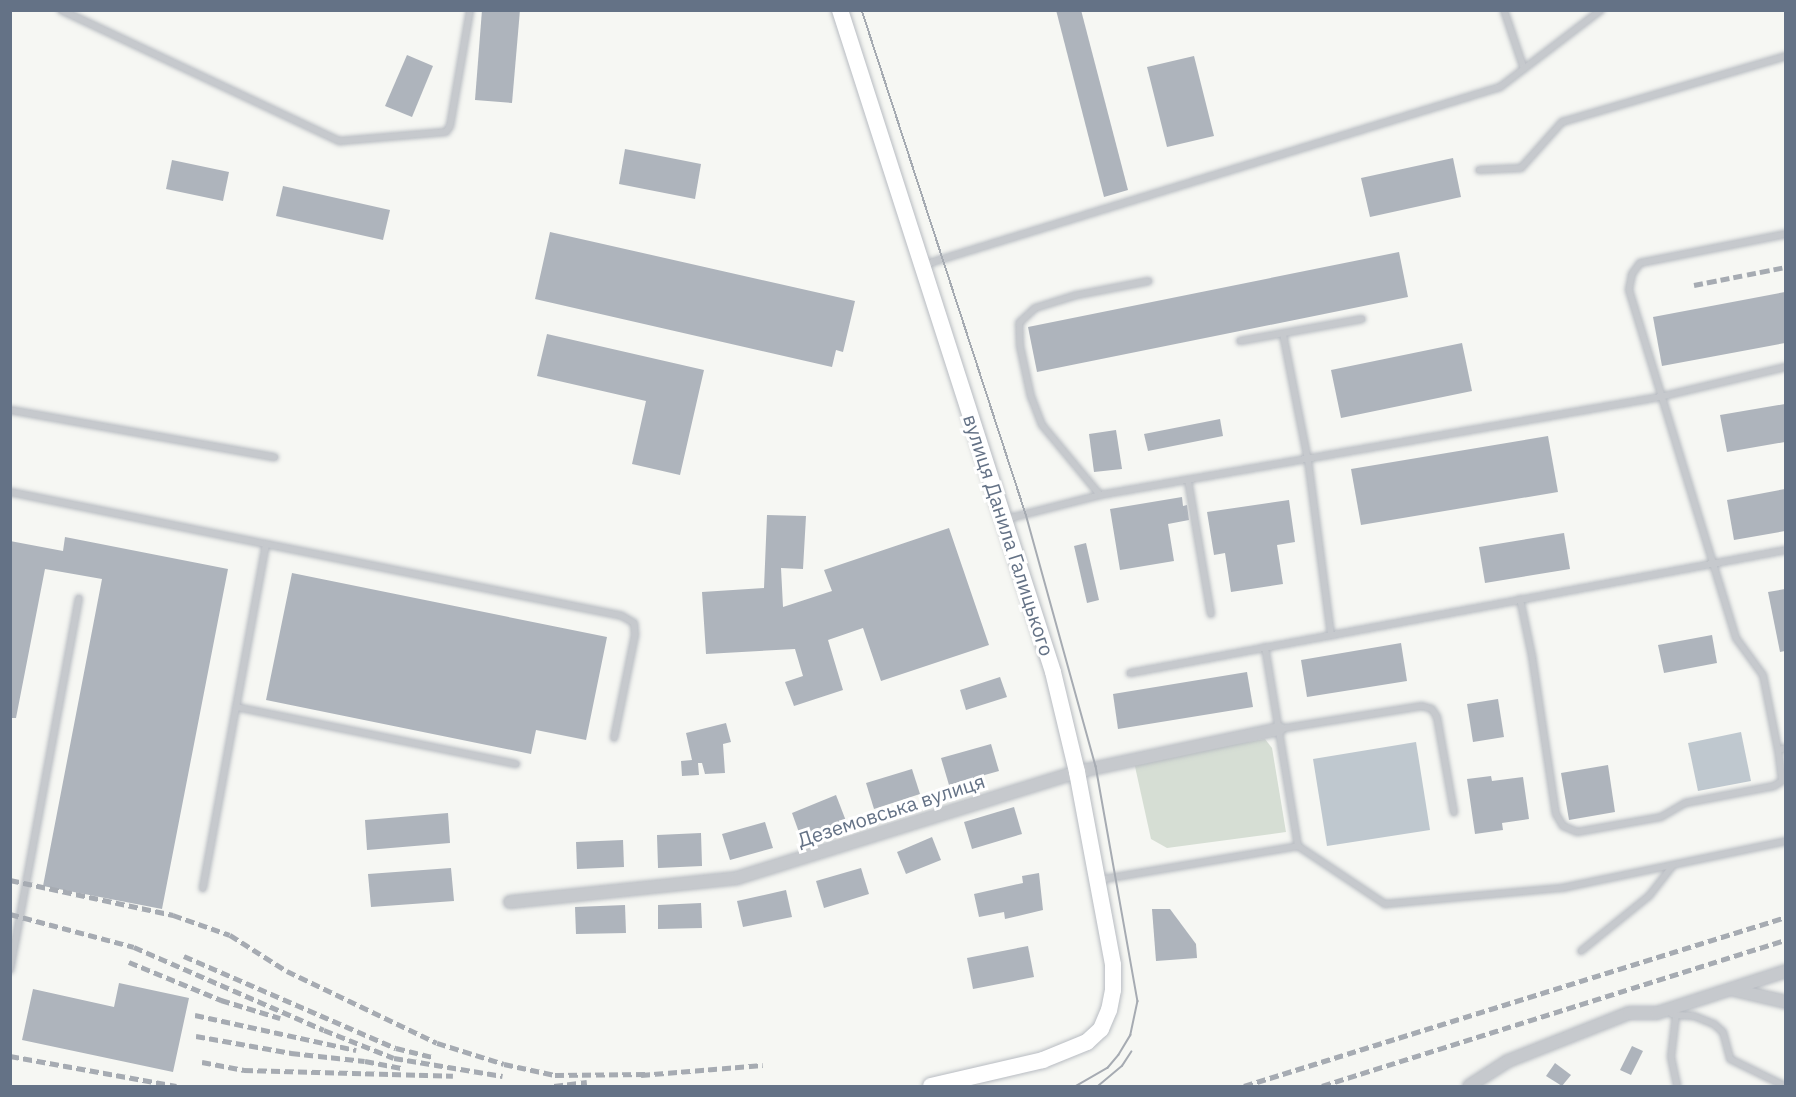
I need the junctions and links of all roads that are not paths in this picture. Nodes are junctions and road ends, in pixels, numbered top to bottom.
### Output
1 (61, 10) edge
2 (470, 10) edge
3 (840, 10) edge
4 (1504, 10) edge
5 (1601, 10) edge
6 (1785, 56) edge
7 (1524, 69) junction
8 (1479, 170) dead end
9 (1785, 234) edge
10 (923, 266) junction
11 (1149, 280) dead end
12 (1362, 319) dead end
13 (1283, 334) junction
14 (1240, 341) dead end
15 (1785, 367) edge
16 (1660, 397) junction
17 (10, 410) edge
18 (275, 458) dead end
19 (1308, 460) junction
20 (1188, 480) junction
21 (10, 492) edge
22 (1100, 495) junction
23 (1004, 520) junction
24 (266, 544) junction
25 (1785, 550) edge
26 (1713, 563) junction
27 (79, 598) dead end
28 (1520, 599) junction
29 (1211, 614) dead end
30 (1331, 636) junction
31 (1265, 647) junction
32 (1130, 673) dead end
33 (236, 707) junction
34 (1279, 729) junction
35 (614, 738) dead end
36 (1785, 748) edge
37 (1778, 750) junction
38 (516, 764) dead end
39 (1077, 772) junction
40 (1454, 812) dead end
41 (1785, 841) edge
42 (1299, 846) junction
43 (1673, 865) junction
44 (1097, 880) junction
45 (203, 888) dead end
46 (510, 902) dead end
47 (1581, 951) dead end
48 (10, 970) edge
49 (1785, 971) edge
50 (1733, 989) junction
51 (1785, 1002) edge
52 (1657, 1012) junction
53 (1676, 1015) junction
54 (932, 1086) edge
55 (1469, 1086) edge
56 (1677, 1086) edge
57 (1785, 1086) edge

1 - 2 lane
3 - 10 street, вулиця Данила Галицького
4 - 7 lane
5 - 7 lane
6 - 8 lane
7 - 10 lane
9 - 16 lane
10 - 23 street, вулиця Данила Галицького
11 - 22 lane
12 - 13 lane
13 - 14 lane
13 - 19 lane
15 - 16 lane
16 - 19 lane
16 - 26 lane
17 - 18 lane
19 - 20 lane
19 - 30 lane
20 - 22 lane
20 - 29 lane
21 - 24 lane
22 - 23 lane
23 - 39 street, вулиця Данила Галицького
24 - 33 lane
24 - 35 lane
25 - 26 lane
26 - 28 lane
26 - 37 lane
27 - 48 lane
28 - 30 lane
28 - 37 lane
30 - 31 lane
31 - 32 lane
31 - 34 lane
33 - 38 lane
33 - 45 lane
34 - 39 street, Деземовська вулиця
34 - 40 lane
34 - 42 lane
36 - 37 lane
39 - 44 street, вулиця Данила Галицького
39 - 46 street, Деземовська вулиця
41 - 43 lane
42 - 43 lane
42 - 44 lane
43 - 47 lane
44 - 54 street, вулиця Данила Галицького
49 - 50 street
50 - 51 street
50 - 52 street
52 - 53 lane
52 - 55 street
53 - 56 lane
53 - 57 lane

